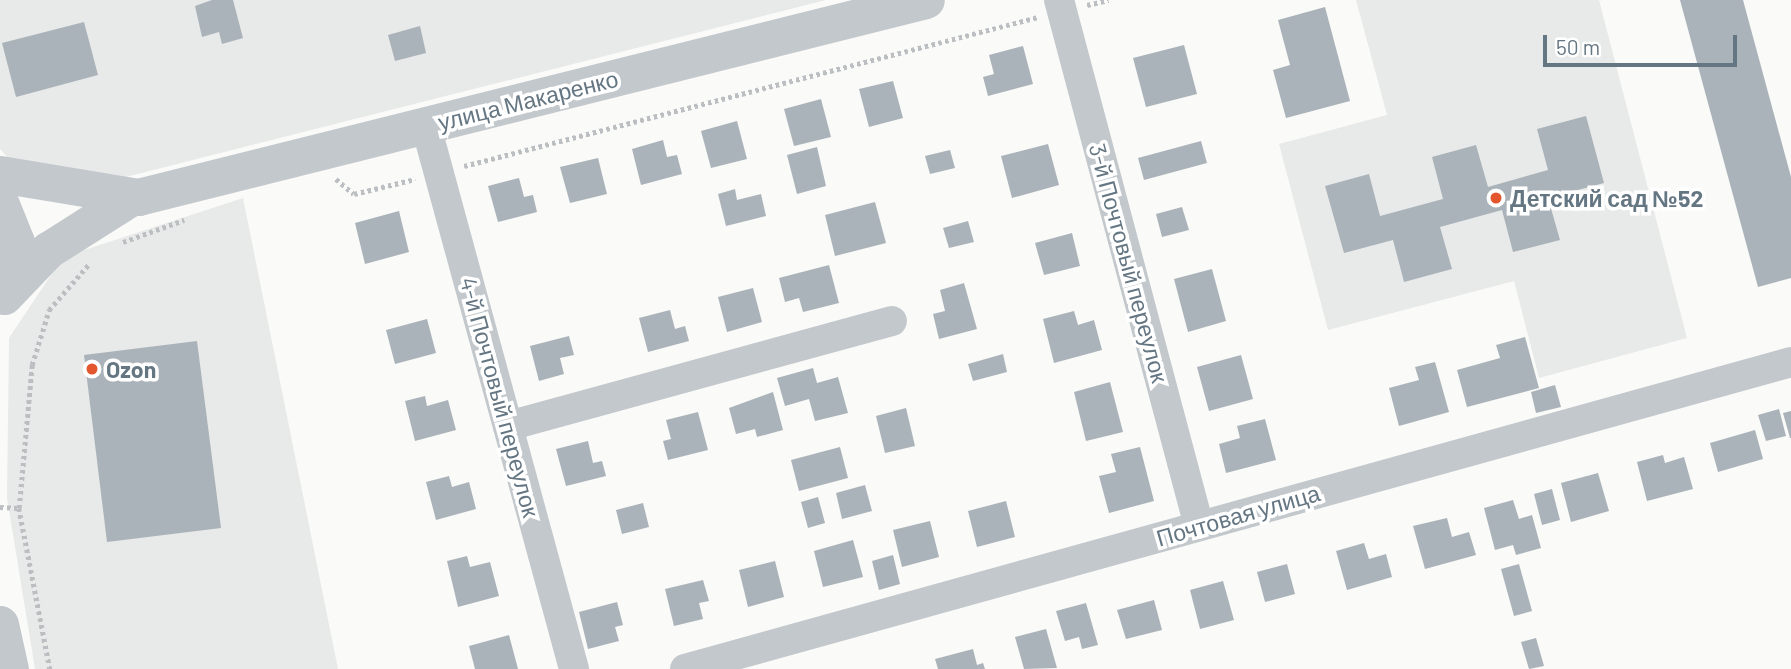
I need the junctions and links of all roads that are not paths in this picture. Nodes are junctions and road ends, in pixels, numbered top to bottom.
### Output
1 (926, 0) edge
2 (1060, 5) edge
3 (426, 126) junction
4 (0, 174) edge
5 (130, 198) junction
6 (0, 202) edge
7 (2, 299) edge
8 (892, 321) dead end
9 (1791, 362) edge
10 (508, 426) junction
11 (1199, 526) junction
12 (0, 624) edge
13 (10, 669) edge
14 (574, 669) edge
15 (685, 669) edge

1 - 3 street, улица Макаренко
2 - 11 street, 3-й Почтовый переулок
3 - 5 street, улица Макаренко
3 - 10 street, 4-й Почтовый переулок
4 - 5 street, улица Макаренко
5 - 7 street, улица Макаренко
6 - 7 street
8 - 10 street
9 - 11 street, Почтовая улица
10 - 14 street, 4-й Почтовый переулок
11 - 15 street, Почтовая улица
12 - 13 street

